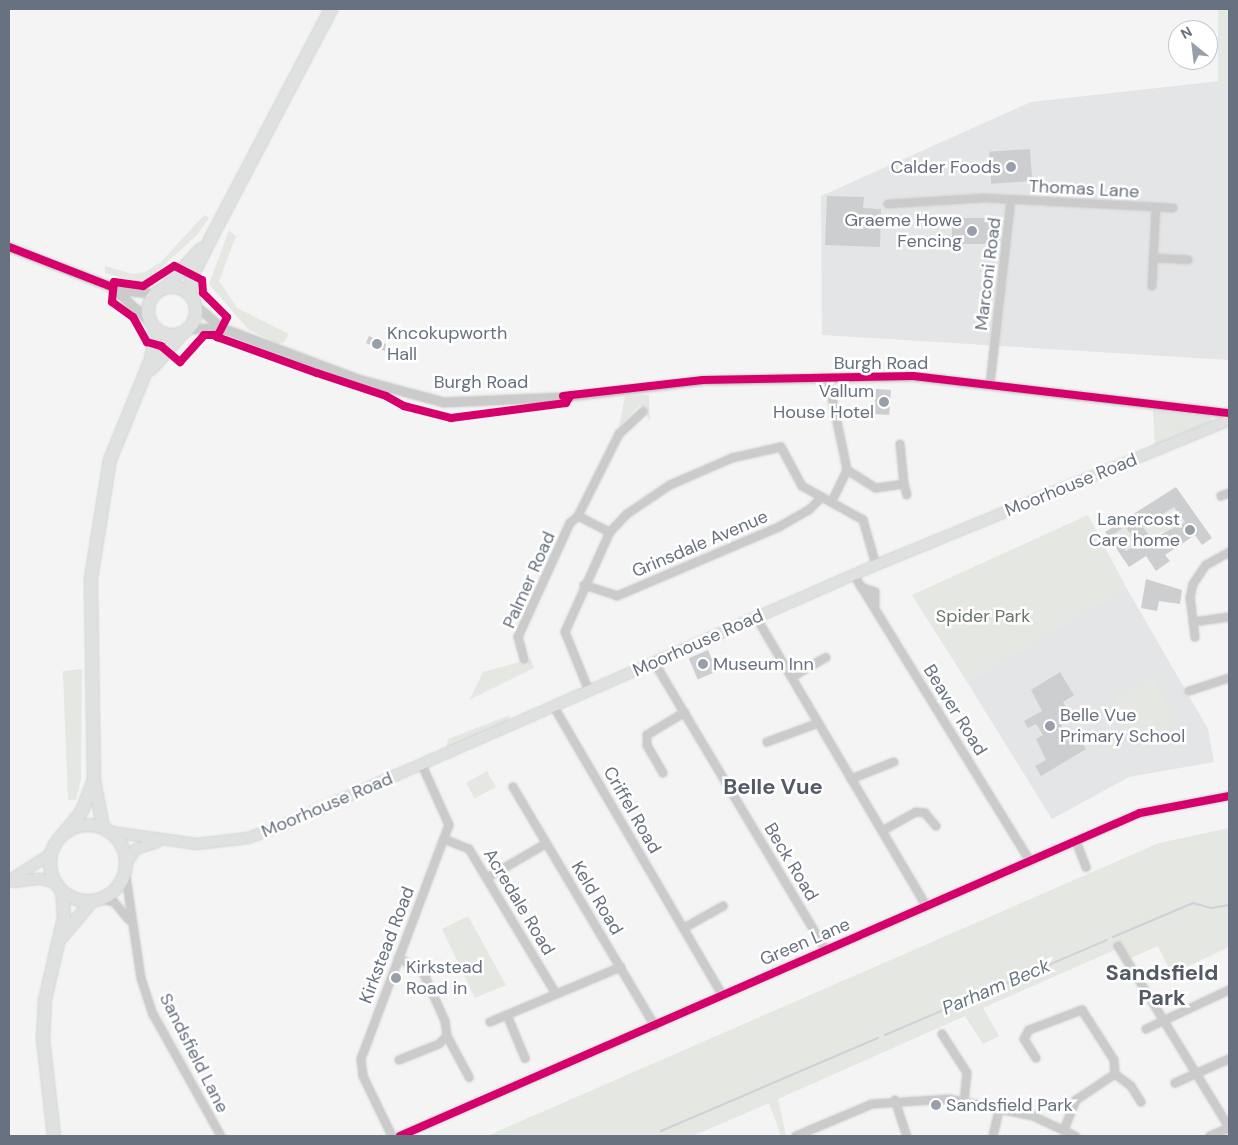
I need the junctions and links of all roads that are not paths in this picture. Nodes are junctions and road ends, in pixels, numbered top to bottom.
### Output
1 (330, 9) edge
2 (1011, 200) junction
3 (888, 204) dead end
4 (1156, 207) junction
5 (1173, 208) dead end
6 (211, 238) junction
7 (9, 247) edge
8 (1153, 258) junction
9 (1188, 260) dead end
10 (1152, 286) dead end
11 (114, 289) junction
12 (160, 291) junction
13 (190, 294) junction
14 (196, 306) junction
15 (153, 326) junction
16 (222, 328) junction
17 (185, 332) junction
18 (828, 378) junction
19 (143, 379) junction
20 (990, 384) junction
21 (643, 412) dead end
22 (1216, 412) junction
23 (1229, 414) edge
24 (1229, 420) edge
25 (1216, 426) junction
26 (900, 444) dead end
27 (847, 470) junction
28 (904, 484) junction
29 (1229, 493) edge
30 (907, 495) dead end
31 (1221, 496) dead end
32 (822, 497) junction
33 (834, 497) dead end
34 (578, 516) junction
35 (610, 532) junction
36 (1229, 552) edge
37 (876, 565) junction
38 (854, 575) junction
39 (584, 585) junction
40 (756, 617) junction
41 (1229, 617) edge
42 (1193, 622) junction
43 (1195, 637) dead end
44 (826, 658) dead end
45 (524, 659) dead end
46 (654, 662) junction
47 (792, 677) junction
48 (1229, 678) edge
49 (1189, 691) dead end
50 (589, 692) junction
51 (554, 707) junction
52 (684, 712) junction
53 (818, 723) junction
54 (767, 742) dead end
55 (894, 762) dead end
56 (422, 766) junction
57 (663, 773) dead end
58 (851, 779) junction
59 (94, 780) junction
60 (513, 786) dead end
61 (1229, 796) edge
62 (936, 826) dead end
63 (107, 830) junction
64 (882, 831) junction
65 (65, 832) junction
66 (444, 840) junction
67 (163, 841) junction
68 (1076, 841) junction
69 (547, 842) junction
70 (52, 854) junction
71 (1030, 861) junction
72 (1086, 866) dead end
73 (126, 867) junction
74 (487, 878) junction
75 (9, 882) edge
76 (59, 887) junction
77 (97, 900) junction
78 (723, 906) dead end
79 (926, 906) junction
80 (131, 924) junction
81 (684, 928) junction
82 (59, 942) junction
83 (1118, 946) dead end
84 (825, 949) junction
85 (398, 958) junction
86 (620, 967) junction
87 (1229, 990) edge
88 (556, 994) junction
89 (722, 994) junction
90 (508, 1016) junction
91 (1165, 1021) junction
92 (490, 1022) dead end
93 (656, 1026) junction
94 (1146, 1029) dead end
95 (942, 1034) dead end
96 (447, 1036) junction
97 (525, 1058) dead end
98 (1036, 1058) dead end
99 (1229, 1059) edge
100 (399, 1060) dead end
101 (1115, 1074) junction
102 (1197, 1074) junction
103 (470, 1077) dead end
104 (1176, 1083) dead end
105 (895, 1100) junction
106 (964, 1100) junction
107 (1141, 1102) dead end
108 (1000, 1106) junction
109 (1229, 1128) edge
110 (1064, 1129) junction
111 (54, 1136) edge
112 (221, 1136) edge
113 (392, 1136) edge
114 (400, 1136) edge
115 (796, 1136) edge
116 (907, 1136) edge
117 (993, 1136) edge
118 (1075, 1136) edge
119 (1210, 1136) edge

1 - 6 highway
2 - 3 street, Marconi Road
2 - 4 street, Thomas Lane
2 - 20 street, Marconi Road
4 - 5 street, Thomas Lane
4 - 8 street, Thomas Lane
6 - 12 highway
6 - 13 highway
7 - 11 street
8 - 9 street
8 - 10 street, Thomas Lane
11 - 12 street
11 - 15 street
12 - 13 highway
12 - 15 highway
13 - 14 highway
14 - 16 street, Burgh Road
14 - 17 highway
15 - 17 highway
15 - 19 highway
16 - 17 street, Burgh Road
16 - 18 street, Burgh Road
17 - 19 highway
18 - 20 street, Burgh Road
18 - 27 street
19 - 59 highway
20 - 22 street, Burgh Road
21 - 34 street, Palmer Road
22 - 23 street, Burgh Road
22 - 25 street
24 - 25 main road, Moorhouse Road
25 - 37 main road, Moorhouse Road
26 - 28 street
27 - 28 street
27 - 33 street
28 - 30 street
29 - 31 street
32 - 35 street
32 - 37 street
32 - 39 street, Grinsdale Avenue
34 - 35 street
34 - 45 street, Palmer Road
35 - 39 street
36 - 42 street
37 - 38 main road, Moorhouse Road
38 - 40 main road, Moorhouse Road
38 - 71 street, Beaver Road
39 - 50 street
40 - 46 main road, Moorhouse Road
40 - 47 street
41 - 42 street
42 - 43 street
44 - 47 street
46 - 50 main road, Moorhouse Road
46 - 52 street, Beck Road
47 - 53 street
48 - 49 street
50 - 51 main road, Moorhouse Road
51 - 56 main road, Moorhouse Road
51 - 81 street, Criffel Road
52 - 57 street
52 - 84 street, Beck Road
53 - 54 street
53 - 58 street
55 - 58 street
56 - 66 street, Kirkstead Road
56 - 67 main road, Moorhouse Road
58 - 64 street
59 - 63 highway
59 - 65 highway
60 - 69 street, Keld Road
61 - 68 street, Green Lane
62 - 64 street
63 - 65 highway
63 - 67 main road, Moorhouse Road
63 - 73 highway
64 - 79 street
65 - 70 highway
66 - 74 street, Acredale Road
66 - 85 street, Kirkstead Road
67 - 73 main road, Moorhouse Road
68 - 71 street, Green Lane
68 - 72 street
69 - 74 street
69 - 86 street, Keld Road
70 - 75 main road
70 - 76 highway
71 - 79 street, Green Lane
73 - 77 highway
73 - 80 street, Sandsfield Lane
74 - 88 street, Acredale Road
75 - 76 main road
76 - 77 highway
76 - 82 highway
77 - 80 street
77 - 82 highway
78 - 81 street
79 - 84 street, Green Lane
80 - 112 street, Sandsfield Lane
81 - 89 street, Criffel Road
82 - 111 highway
83 - 91 street
84 - 89 street, Green Lane
85 - 96 street
85 - 113 street, Kirkstead Road
86 - 88 street
86 - 93 street, Keld Road
87 - 91 street
88 - 90 street
89 - 93 street, Green Lane
90 - 92 street
90 - 97 street
91 - 94 street
91 - 102 street
93 - 114 street, Green Lane
95 - 106 street
96 - 100 street
96 - 103 street
98 - 101 street
99 - 102 street
101 - 107 street
101 - 110 street
102 - 104 street
102 - 109 street
105 - 106 street
105 - 115 street
105 - 116 street
106 - 108 street
108 - 110 street
108 - 117 street
109 - 119 street
110 - 118 street

